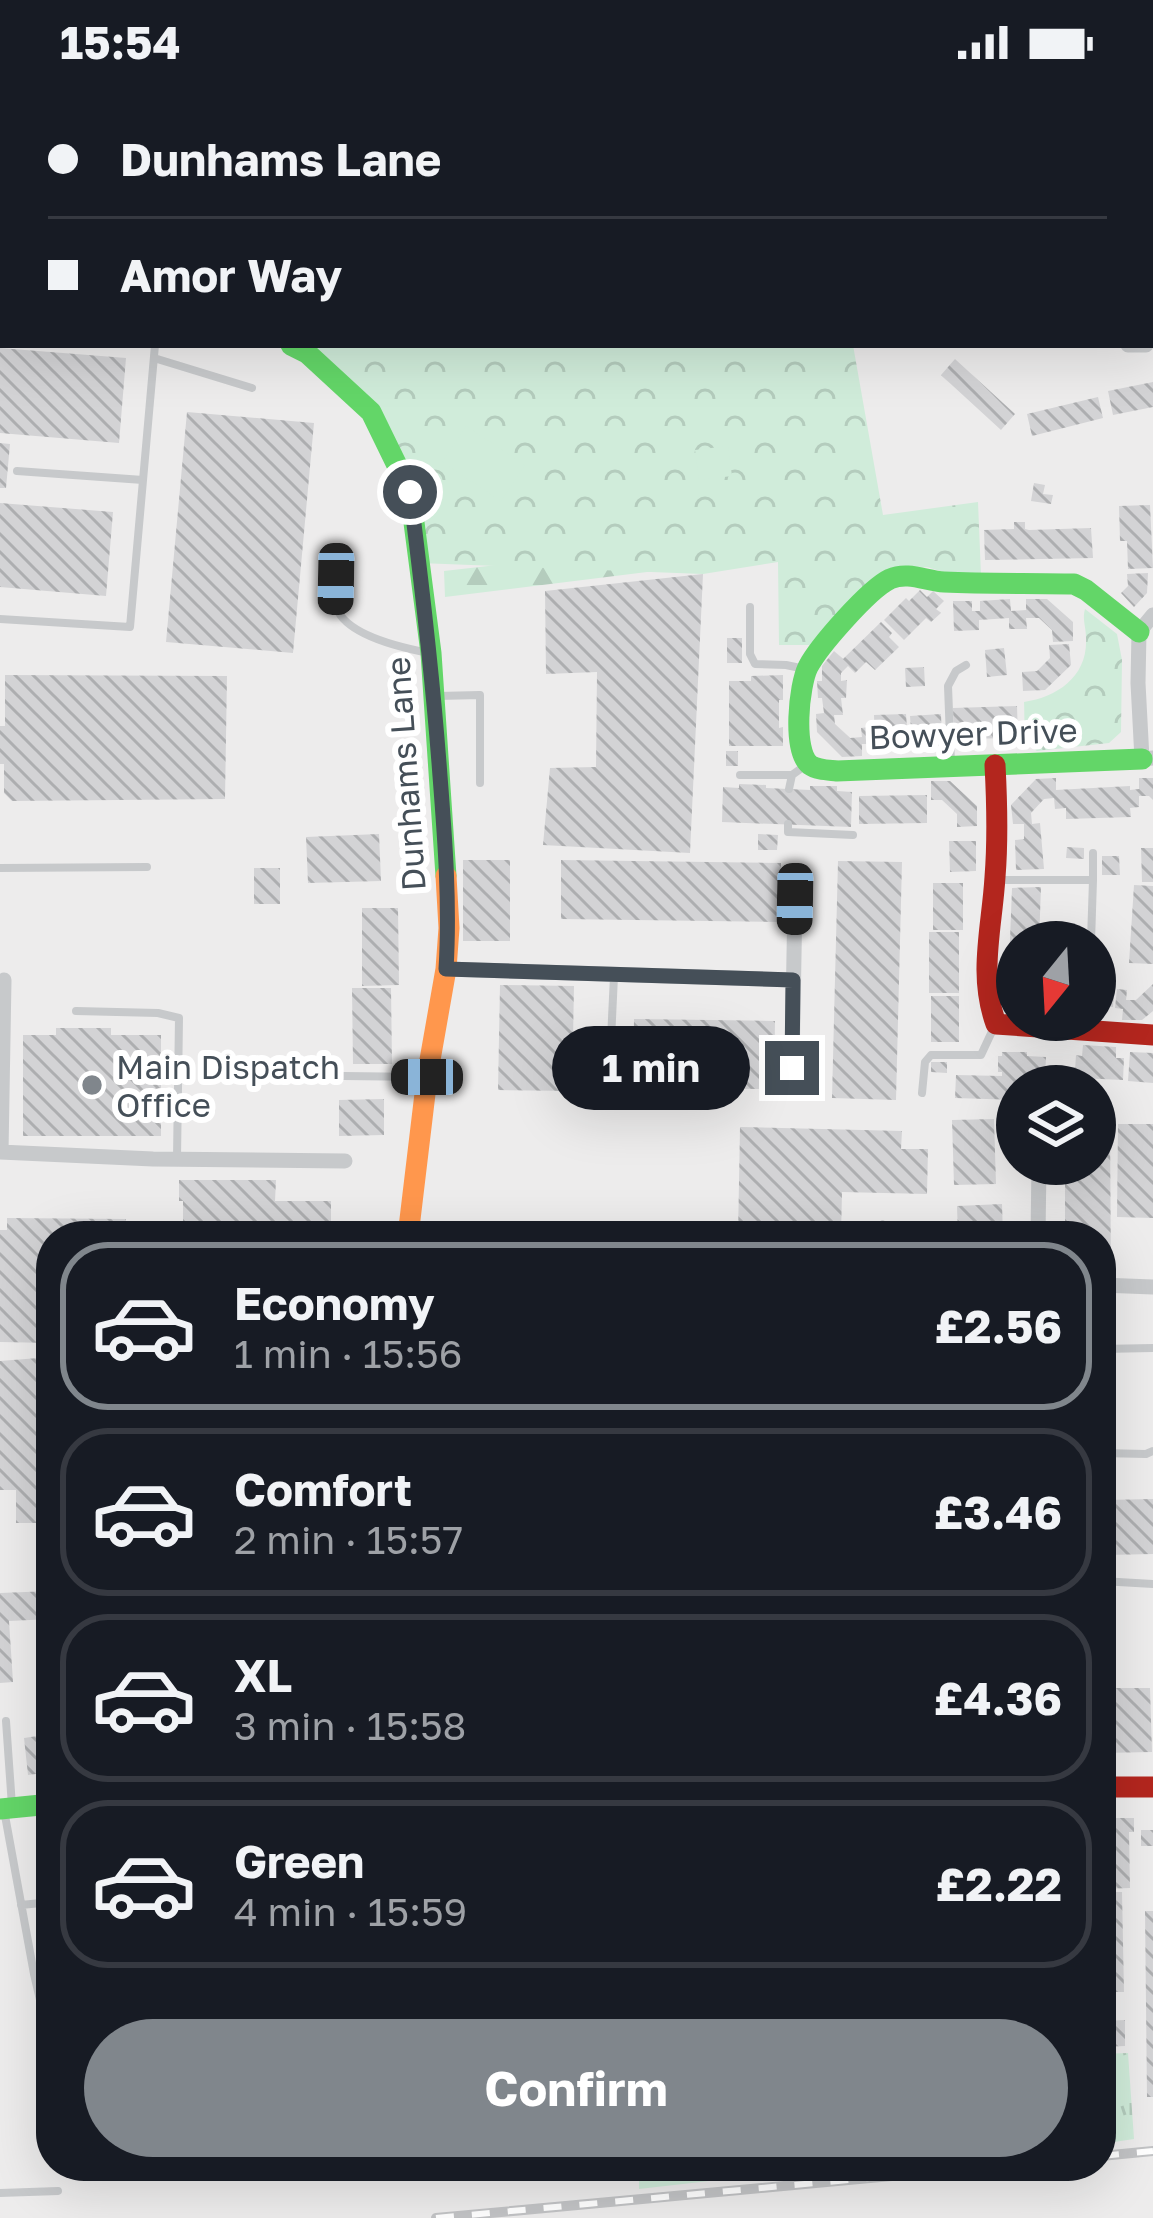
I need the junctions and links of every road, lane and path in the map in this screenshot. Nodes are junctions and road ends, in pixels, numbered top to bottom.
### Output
1 (155, 348) edge
2 (304, 348) edge
3 (154, 358) junction
4 (252, 388) dead end
5 (17, 470) dead end
6 (143, 481) junction
7 (336, 552) dead end
8 (750, 607) dead end
9 (0, 620) edge
10 (1146, 623) edge
11 (431, 653) junction
12 (966, 665) dead end
13 (806, 670) junction
14 (1145, 683) edge
15 (434, 695) junction
16 (1148, 759) edge
17 (995, 765) junction
18 (951, 767) junction
19 (800, 770) junction
20 (740, 776) dead end
21 (480, 783) dead end
22 (789, 789) dead end
23 (788, 824) dead end
24 (853, 836) dead end
25 (1093, 853) dead end
26 (147, 867) dead end
27 (0, 868) edge
28 (995, 880) junction
29 (1093, 880) junction
30 (795, 899) dead end
31 (1092, 921) edge
32 (446, 969) junction
33 (614, 974) junction
34 (4, 980) dead end
35 (793, 980) junction
36 (76, 1011) dead end
37 (996, 1024) joint
38 (1116, 1032) edge
39 (1153, 1035) edge
40 (610, 1061) dead end
41 (792, 1068) dead end
42 (344, 1076) dead end
43 (427, 1077) junction
44 (922, 1094) dead end
45 (0, 1152) edge
46 (177, 1159) junction
47 (345, 1161) dead end
48 (1039, 1185) edge
49 (410, 1221) edge
50 (1038, 1221) edge
51 (1116, 1286) edge
52 (1153, 1287) edge
53 (1153, 1348) edge
54 (1116, 1349) edge
55 (1153, 1451) edge
56 (1116, 1454) edge
57 (1116, 1583) edge
58 (1153, 1584) edge
59 (6, 1721) dead end
60 (1153, 1786) edge
61 (1116, 1787) edge
62 (36, 1805) edge
63 (5, 1808) edge
64 (36, 1904) edge
65 (21, 1905) junction
66 (36, 1976) edge
67 (58, 2191) dead end
68 (0, 2193) edge

1 - 3 lane
2 - 11 street, Dunhams Lane
3 - 4 lane
3 - 6 lane
5 - 6 lane
6 - 9 lane
7 - 11 lane
8 - 13 lane
10 - 13 street
10 - 14 street
11 - 15 street, Dunhams Lane
12 - 18 lane
13 - 19 street
14 - 16 street
15 - 21 lane
15 - 32 street, Dunhams Lane
16 - 17 street, Bowyer Drive
17 - 18 street, Bowyer Drive
17 - 28 street
18 - 19 street, Bowyer Drive
19 - 20 lane
19 - 22 lane
23 - 24 lane
25 - 29 lane
26 - 27 lane
28 - 29 lane
28 - 37 street
29 - 31 lane
30 - 35 street
32 - 33 street
32 - 43 street, Dunhams Lane
33 - 35 street
33 - 40 lane
34 - 45 street
35 - 41 street
36 - 46 lane
37 - 44 lane
38 - 39 street
42 - 43 lane
43 - 49 street, Dunhams Lane
45 - 46 street
46 - 47 street
48 - 50 street
51 - 52 street
53 - 54 lane
55 - 56 lane
57 - 58 lane
59 - 63 lane
60 - 61 street
62 - 63 street
63 - 65 lane
64 - 65 lane
65 - 66 lane
67 - 68 lane

